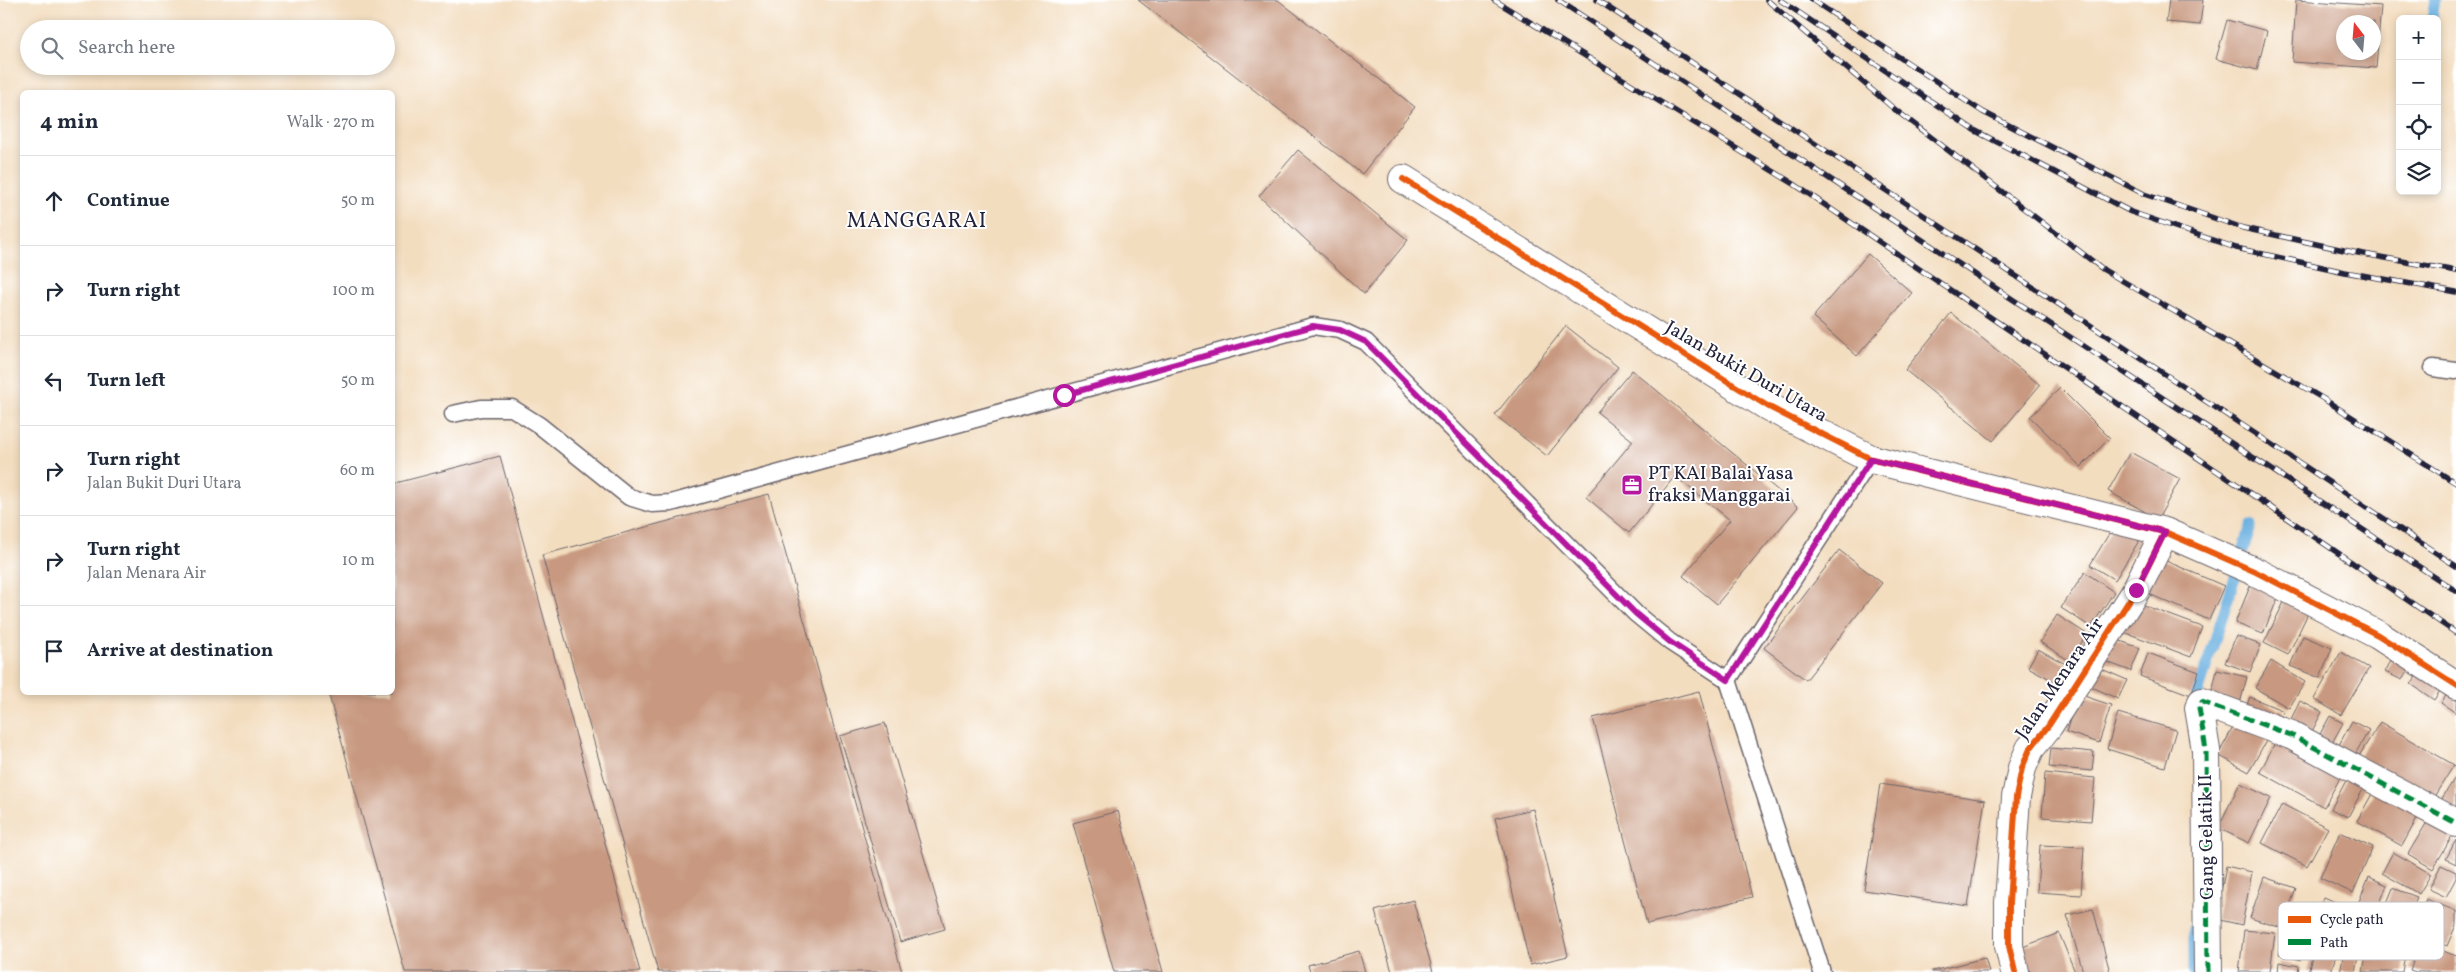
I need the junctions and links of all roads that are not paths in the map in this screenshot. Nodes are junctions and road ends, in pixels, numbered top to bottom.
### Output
1 (1402, 179) dead end
2 (2433, 368) dead end
3 (2456, 371) edge
4 (453, 414) dead end
5 (1871, 459) junction
6 (2165, 532) junction
7 (1728, 680) junction
8 (2456, 685) edge
9 (2456, 822) edge
10 (1822, 972) edge
11 (2015, 972) edge
12 (2208, 972) edge

1 - 5 street, Jalan Bukit Duri Utara
2 - 3 lane
4 - 7 lane
5 - 6 street, Jalan Bukit Duri Utara
5 - 7 lane
6 - 8 street, Jalan Bukit Duri Utara
6 - 11 street, Jalan Menara Air
7 - 10 lane
9 - 12 street, Gang Gelatik II

